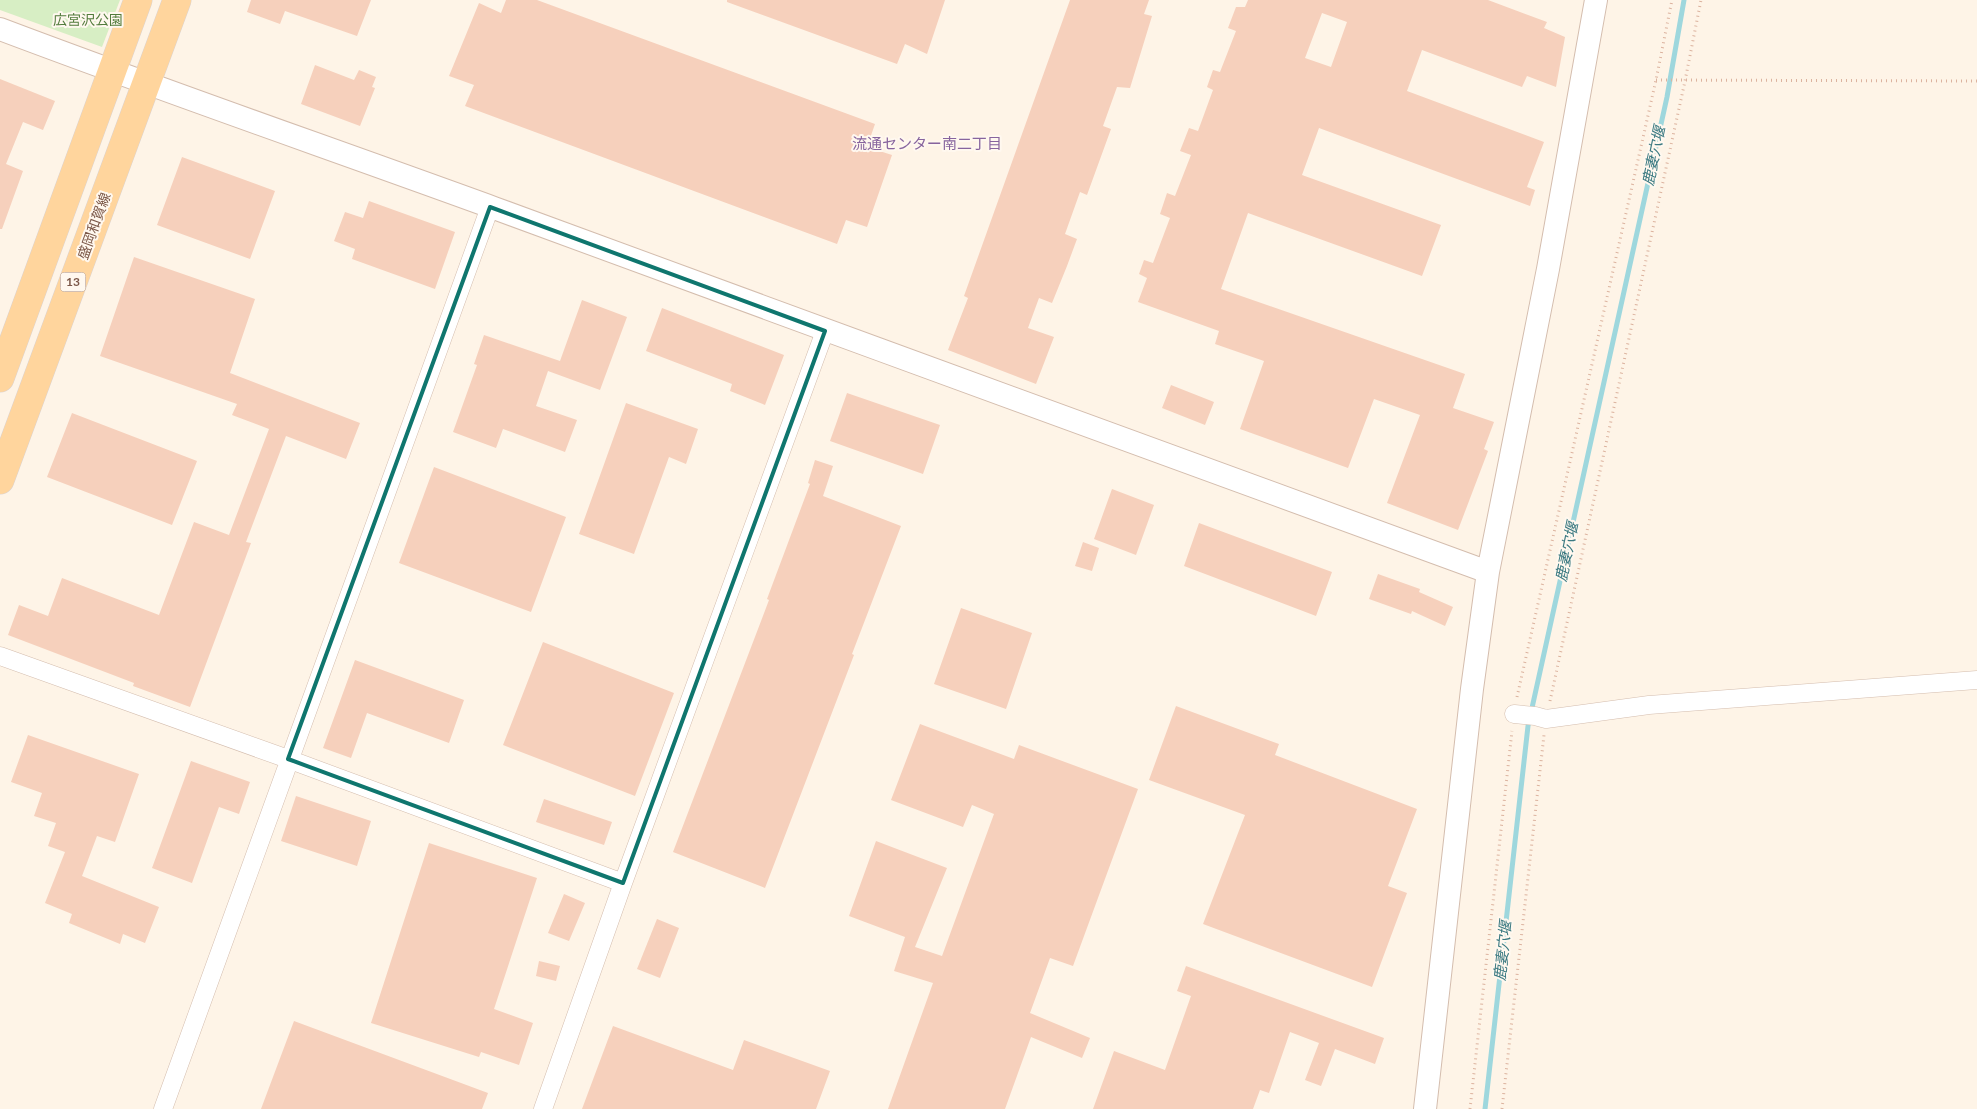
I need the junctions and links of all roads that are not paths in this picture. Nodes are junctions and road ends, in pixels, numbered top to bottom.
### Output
1 (138, 0) edge
2 (178, 0) edge
3 (1596, 0) edge
4 (0, 29) edge
5 (112, 71) junction
6 (147, 84) junction
7 (490, 207) junction
8 (825, 331) junction
9 (0, 378) edge
10 (0, 480) edge
11 (1488, 572) junction
12 (0, 656) edge
13 (1977, 680) edge
14 (1529, 716) road end
15 (288, 759) junction
16 (623, 883) junction
17 (163, 1109) edge
18 (542, 1109) edge
19 (1424, 1109) edge

1 - 5 main road
2 - 6 main road, 盛岡和賀線 / 13
3 - 11 street
4 - 5 street
5 - 6 street
5 - 9 main road
6 - 7 street
6 - 10 main road, 盛岡和賀線 / 13
7 - 8 street
7 - 15 street
8 - 11 street
8 - 16 street
11 - 19 street
12 - 15 street
13 - 14 street
15 - 16 street
15 - 17 street
16 - 18 street

